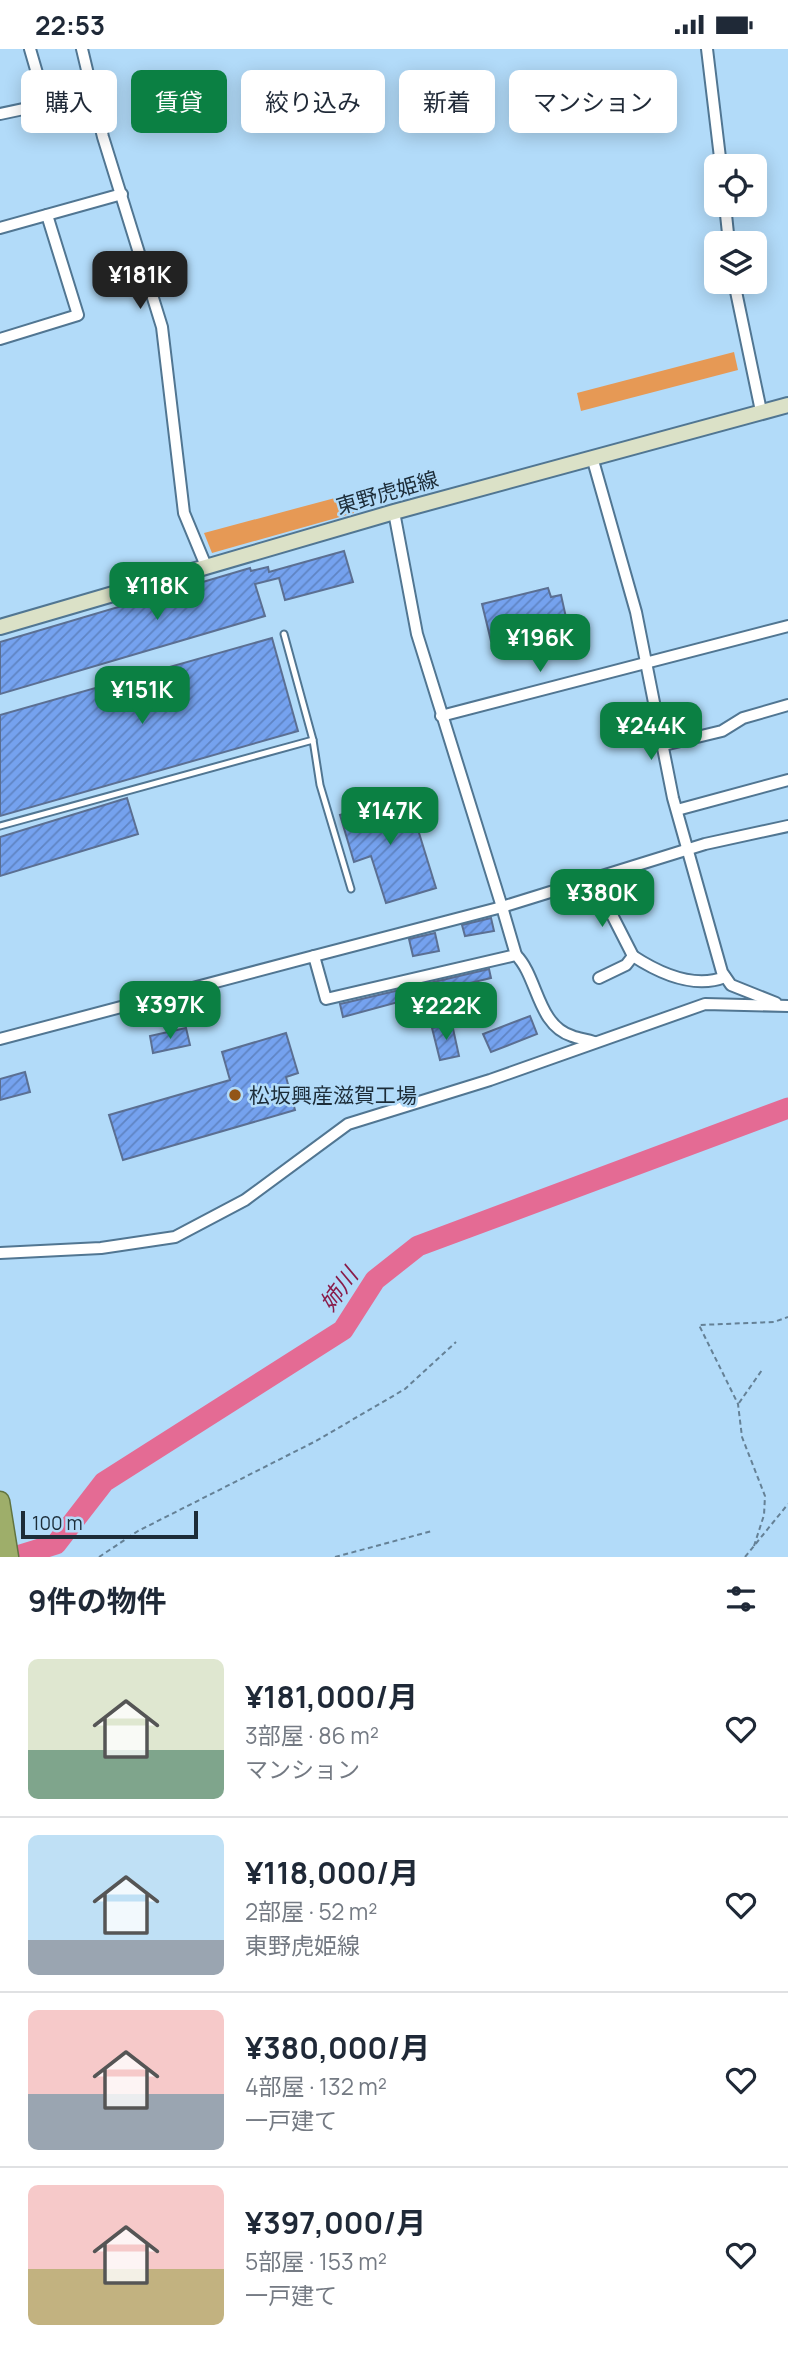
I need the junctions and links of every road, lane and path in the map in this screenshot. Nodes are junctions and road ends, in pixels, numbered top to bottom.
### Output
1 (30, 49) edge
2 (82, 49) edge
3 (707, 49) edge
4 (36, 70) edge
5 (88, 70) edge
6 (21, 109) edge
7 (0, 114) edge
8 (102, 133) edge
9 (720, 154) edge
10 (122, 194) junction
11 (47, 215) junction
12 (0, 228) edge
13 (737, 294) edge
14 (0, 339) edge
15 (788, 405) edge
16 (761, 411) junction
17 (592, 457) junction
18 (394, 512) junction
19 (206, 566) junction
20 (788, 626) edge
21 (0, 627) edge
22 (284, 634) dead end
23 (648, 663) junction
24 (788, 705) edge
25 (441, 716) junction
26 (313, 740) junction
27 (664, 745) junction
28 (788, 780) edge
29 (677, 810) junction
30 (0, 826) edge
31 (788, 826) edge
32 (690, 850) junction
33 (601, 878) junction
34 (351, 889) dead end
35 (502, 907) junction
36 (516, 955) junction
37 (314, 956) junction
38 (633, 956) junction
39 (725, 977) junction
40 (599, 978) dead end
41 (786, 1006) edge
42 (0, 1039) edge
43 (594, 1042) junction
44 (0, 1253) edge
45 (788, 1317) edge
46 (456, 1342) dead end
47 (762, 1370) dead end
48 (738, 1404) junction
49 (0, 1501) edge
50 (788, 1504) edge
51 (432, 1531) dead end
52 (754, 1546) junction
53 (352, 1551) junction
54 (9, 1557) edge
55 (99, 1557) edge
56 (335, 1557) edge
57 (353, 1557) edge
58 (745, 1557) edge

1 - 4 street
2 - 5 street
3 - 9 street
6 - 7 street
8 - 10 street
10 - 11 street
10 - 19 street
11 - 12 street
11 - 14 street
13 - 16 street
15 - 16 main road, 東野虎姫線
16 - 17 main road, 東野虎姫線
17 - 18 main road, 東野虎姫線
17 - 23 street
18 - 19 main road, 東野虎姫線
18 - 25 street
19 - 21 main road, 東野虎姫線
20 - 23 street
22 - 26 lane
23 - 25 street
23 - 27 street
24 - 27 street
25 - 35 street
26 - 30 lane
26 - 34 lane
27 - 29 street
28 - 29 street
29 - 32 street
31 - 32 street
32 - 33 street
32 - 39 street
33 - 35 street
33 - 38 street
35 - 36 street
35 - 37 street
36 - 37 street
36 - 43 street
37 - 42 street
38 - 39 street
38 - 40 street
39 - 41 street
41 - 43 street
43 - 44 street
45 - 48 path
46 - 55 path
47 - 48 path
48 - 52 path
49 - 54 highway
50 - 52 path
51 - 53 path
52 - 58 path
53 - 56 path
53 - 57 path

